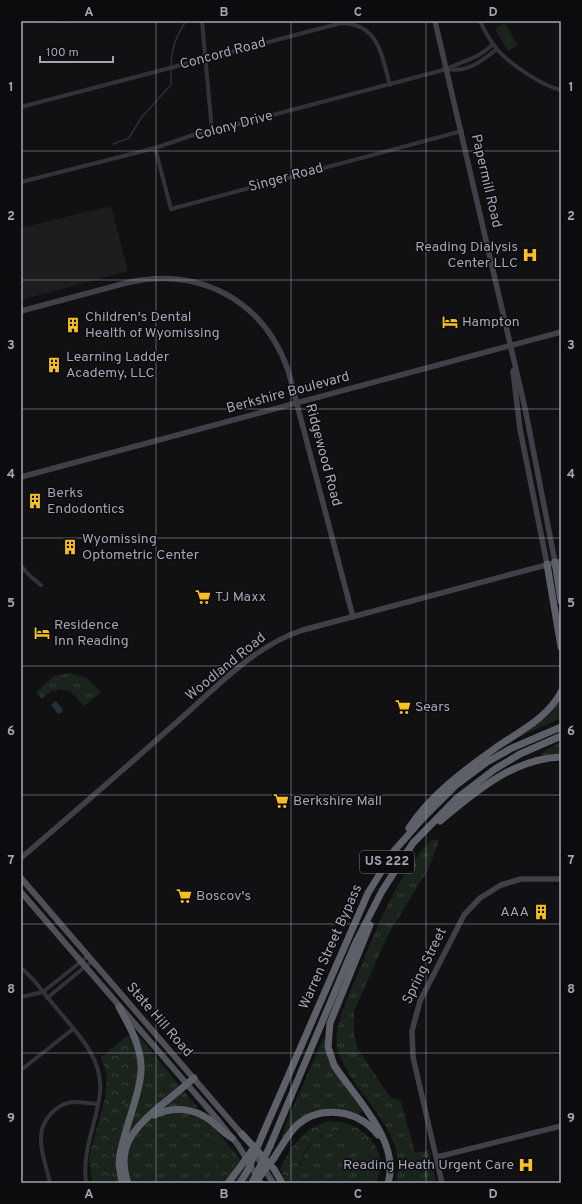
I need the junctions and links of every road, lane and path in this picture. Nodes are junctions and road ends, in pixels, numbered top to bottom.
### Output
1 (55, 21) edge
2 (70, 21) edge
3 (202, 21) edge
4 (435, 21) edge
5 (480, 21) edge
6 (493, 44) junction
7 (497, 49) junction
8 (206, 58) junction
9 (447, 69) junction
10 (390, 84) junction
11 (561, 90) edge
12 (21, 107) edge
13 (212, 132) junction
14 (462, 132) junction
15 (155, 148) junction
16 (21, 182) edge
17 (21, 311) edge
18 (561, 332) edge
19 (510, 347) junction
20 (297, 404) junction
21 (21, 477) edge
22 (558, 562) edge
23 (547, 564) junction
24 (21, 566) edge
25 (41, 585) dead end
26 (561, 601) edge
27 (353, 617) junction
28 (561, 647) edge
29 (561, 692) edge
30 (561, 727) edge
31 (561, 736) edge
32 (561, 757) edge
33 (413, 843) junction
34 (394, 851) junction
35 (21, 858) edge
36 (21, 878) edge
37 (561, 879) edge
38 (382, 891) junction
39 (21, 892) edge
40 (90, 959) junction
41 (84, 964) junction
42 (21, 968) edge
43 (45, 994) junction
44 (21, 997) edge
45 (119, 1007) junction
46 (73, 1029) junction
47 (21, 1070) edge
48 (192, 1076) junction
49 (186, 1082) junction
50 (97, 1104) junction
51 (146, 1119) junction
52 (561, 1126) edge
53 (242, 1134) junction
54 (262, 1136) junction
55 (232, 1138) junction
56 (124, 1139) junction
57 (437, 1158) junction
58 (50, 1183) edge
59 (86, 1183) edge
60 (122, 1183) edge
61 (128, 1183) edge
62 (228, 1183) edge
63 (240, 1183) edge
64 (252, 1183) edge
65 (255, 1183) edge
66 (261, 1183) edge
67 (273, 1183) edge
68 (282, 1183) edge
69 (384, 1183) edge
70 (388, 1183) edge
71 (442, 1183) edge

1 - 2 street
3 - 8 street
4 - 9 main road, Papermill Road
5 - 6 street
6 - 7 street
6 - 9 street, Colony Drive
7 - 9 street, Colony Drive
7 - 11 street
8 - 10 street, Concord Road
8 - 12 street, Concord Road
8 - 13 street
9 - 10 street, Colony Drive
9 - 14 main road, Papermill Road
10 - 13 street, Colony Drive
13 - 15 street, Colony Drive
14 - 15 street, Singer Road
14 - 19 main road, Papermill Road
15 - 16 street, Colony Drive
17 - 20 main road, Ridgewood Road
18 - 19 main road, Berkshire Boulevard
19 - 20 main road, Berkshire Boulevard
19 - 22 main road, Papermill Road
19 - 23 main road, Papermill Road
20 - 21 main road, Berkshire Boulevard
20 - 27 main road, Ridgewood Road
22 - 23 main road, Woodland Road
22 - 26 highway
23 - 27 main road, Woodland Road
23 - 28 highway
24 - 25 street
27 - 35 main road, Woodland Road
29 - 34 highway
30 - 34 highway, Warren Street Bypass / US 222
31 - 33 highway, Warren Street Bypass / US 222
32 - 33 highway
33 - 38 highway, Warren Street Bypass / US 222
34 - 54 highway, Warren Street Bypass / US 222
36 - 40 main road, State Hill Road
37 - 57 main road, Spring Street
38 - 64 highway, Warren Street Bypass / US 222, bridge
38 - 70 highway
39 - 41 main road, State Hill Road
40 - 41 street
40 - 48 main road, State Hill Road
41 - 43 street
41 - 43 street
41 - 45 main road, State Hill Road
42 - 43 street
43 - 44 street
43 - 46 street
45 - 49 main road, State Hill Road
45 - 56 highway
46 - 47 street
46 - 50 street
48 - 49 highway
48 - 53 main road, State Hill Road
49 - 51 highway
49 - 55 main road, State Hill Road
49 - 56 highway
50 - 58 street
50 - 59 street
51 - 55 highway
51 - 61 highway
52 - 57 main road
53 - 67 main road, State Hill Road
53 - 68 highway
54 - 62 highway, bridge
54 - 63 highway, Warren Street Bypass / US 222, bridge
55 - 66 main road, State Hill Road
56 - 60 highway
57 - 71 main road, Spring Street
65 - 69 highway, bridge

